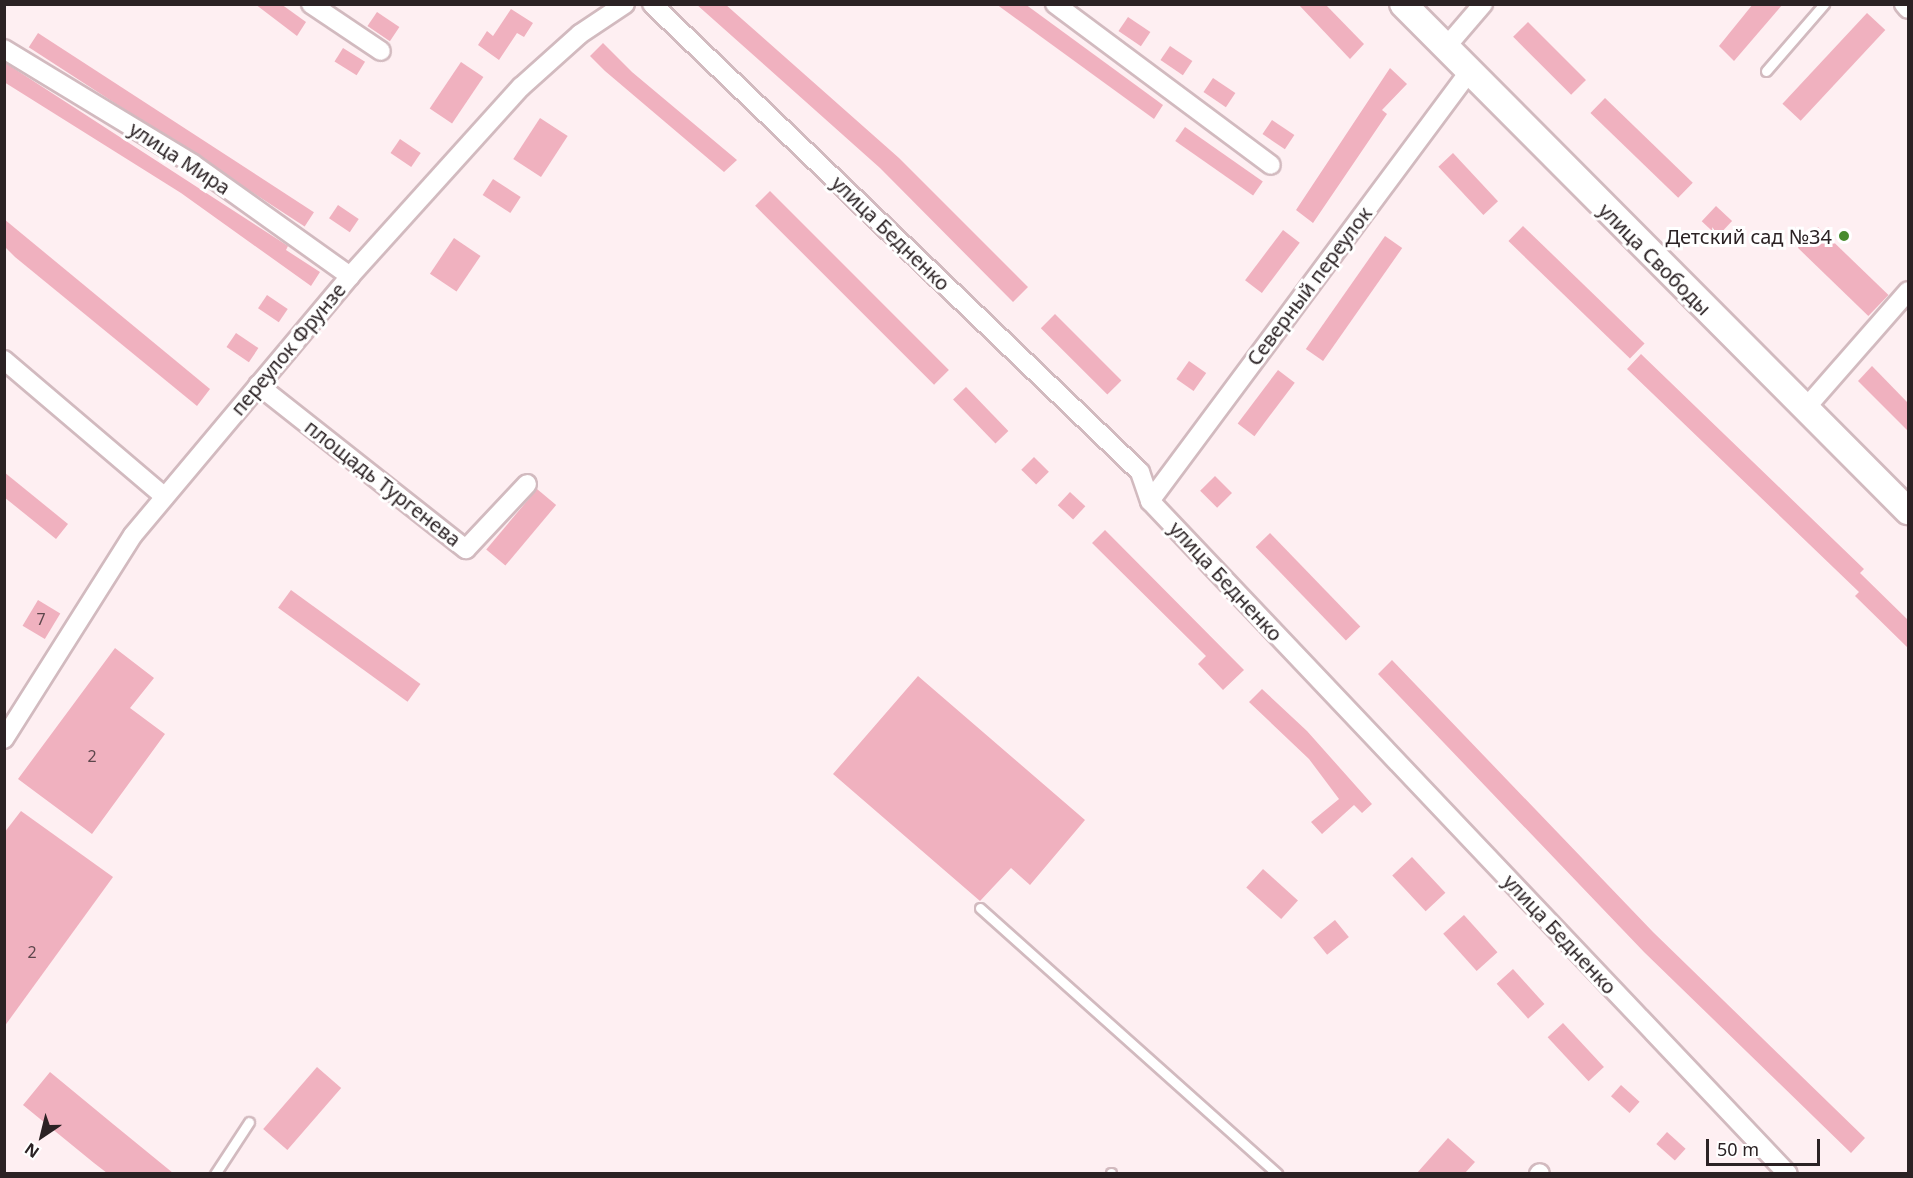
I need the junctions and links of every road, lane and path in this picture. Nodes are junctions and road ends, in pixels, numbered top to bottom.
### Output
1 (311, 4) edge
2 (625, 4) edge
3 (652, 4) edge
4 (1054, 4) edge
5 (1403, 4) edge
6 (1483, 4) edge
7 (1824, 4) edge
8 (1904, 4) edge
9 (1908, 9) edge
10 (1446, 47) junction
11 (4, 49) edge
12 (381, 51) dead end
13 (1469, 72) junction
14 (1766, 72) dead end
15 (1271, 165) dead end
16 (350, 276) junction
17 (1908, 291) edge
18 (4, 360) edge
19 (258, 385) junction
20 (1804, 410) junction
21 (527, 484) dead end
22 (165, 497) junction
23 (1150, 501) junction
24 (1908, 511) edge
25 (4, 739) edge
26 (980, 908) dead end
27 (249, 1122) dead end
28 (215, 1173) edge
29 (1277, 1173) edge
30 (1788, 1173) edge

1 - 12 street
2 - 16 street, переулок Фрунзе
3 - 23 street, улица Бедненко
4 - 15 street
5 - 10 main road, улица Свободы
6 - 10 street
7 - 14 lane
8 - 9 street
10 - 13 main road, улица Свободы
11 - 16 street, улица Мира
13 - 20 main road, улица Свободы
13 - 23 street, Северный переулок
16 - 19 street, переулок Фрунзе
17 - 20 street
18 - 22 street
19 - 21 street, площадь Тургенева
19 - 22 street, переулок Фрунзе
20 - 24 main road, улица Свободы
22 - 25 street, переулок Фрунзе
23 - 30 street, улица Бедненко
26 - 29 lane
27 - 28 lane

